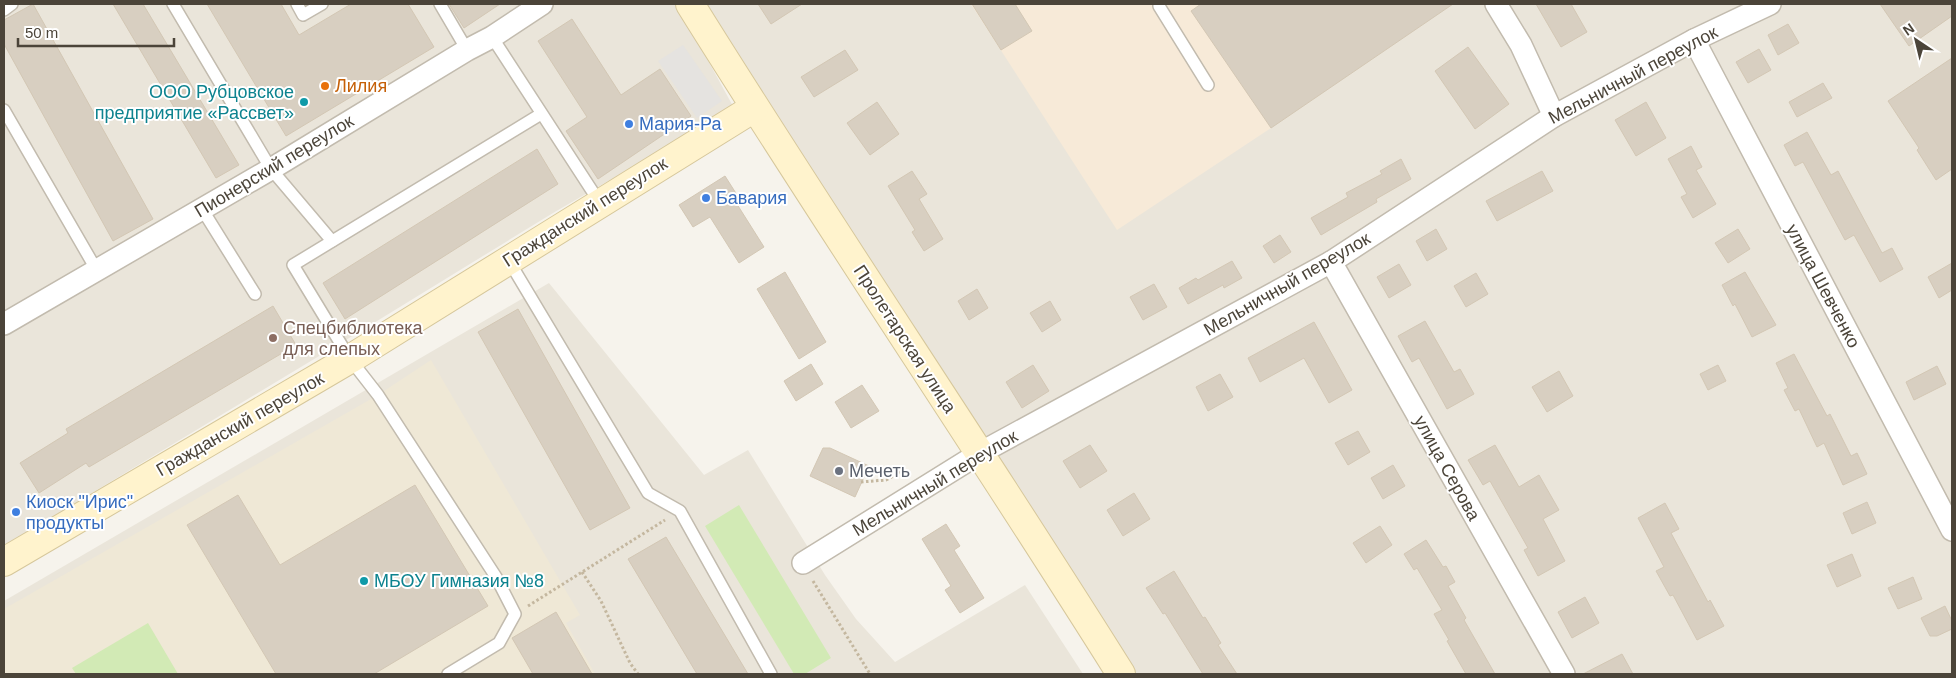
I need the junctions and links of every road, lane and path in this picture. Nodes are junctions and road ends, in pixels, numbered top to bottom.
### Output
1 (12, 4) edge
2 (173, 4) edge
3 (297, 4) edge
4 (322, 4) edge
5 (440, 4) edge
6 (542, 4) edge
7 (690, 4) edge
8 (1496, 4) edge
9 (1770, 4) edge
10 (1159, 5) edge
11 (4, 10) edge
12 (492, 37) junction
13 (1694, 40) junction
14 (467, 50) junction
15 (1208, 85) dead end
16 (754, 108) junction
17 (4, 110) edge
18 (541, 114) junction
19 (1554, 116) junction
20 (271, 169) junction
21 (600, 203) junction
22 (202, 209) junction
23 (332, 241) junction
24 (508, 259) junction
25 (1332, 262) junction
26 (96, 269) junction
27 (256, 294) dead end
28 (4, 324) edge
29 (350, 359) junction
30 (980, 453) junction
31 (680, 511) junction
32 (1952, 530) edge
33 (4, 562) edge
34 (803, 564) joint
35 (582, 572) junction
36 (515, 614) junction
37 (1115, 672) edge
38 (448, 674) edge
39 (638, 674) edge
40 (771, 674) edge
41 (870, 674) edge
42 (1564, 674) edge

1 - 11 lane
2 - 20 lane
3 - 4 lane
5 - 14 lane
6 - 12 street, Пионерский переулок
7 - 16 street, Пролетарская улица
8 - 19 street
9 - 13 street, Мельничный переулок
10 - 15 lane
12 - 14 street, Пионерский переулок
12 - 18 lane
13 - 19 street, Мельничный переулок
13 - 32 street, улица Шевченко
14 - 20 street, Пионерский переулок
16 - 21 street, Гражданский переулок
16 - 30 street, Пролетарская улица
17 - 26 lane
18 - 21 lane
18 - 23 lane
19 - 25 street, Мельничный переулок
20 - 22 street, Пионерский переулок
20 - 23 lane
21 - 24 street, Гражданский переулок
22 - 26 street, Пионерский переулок
22 - 27 lane
23 - 29 lane
24 - 29 street, Гражданский переулок
24 - 31 lane
25 - 30 street, Мельничный переулок
25 - 42 street, улица Серова
26 - 28 street, Пионерский переулок
29 - 33 street, Гражданский переулок
29 - 36 lane
30 - 34 street, Мельничный переулок
30 - 37 street, Пролетарская улица
31 - 35 path
31 - 40 lane
34 - 41 path
35 - 36 path
35 - 39 path
36 - 38 lane

